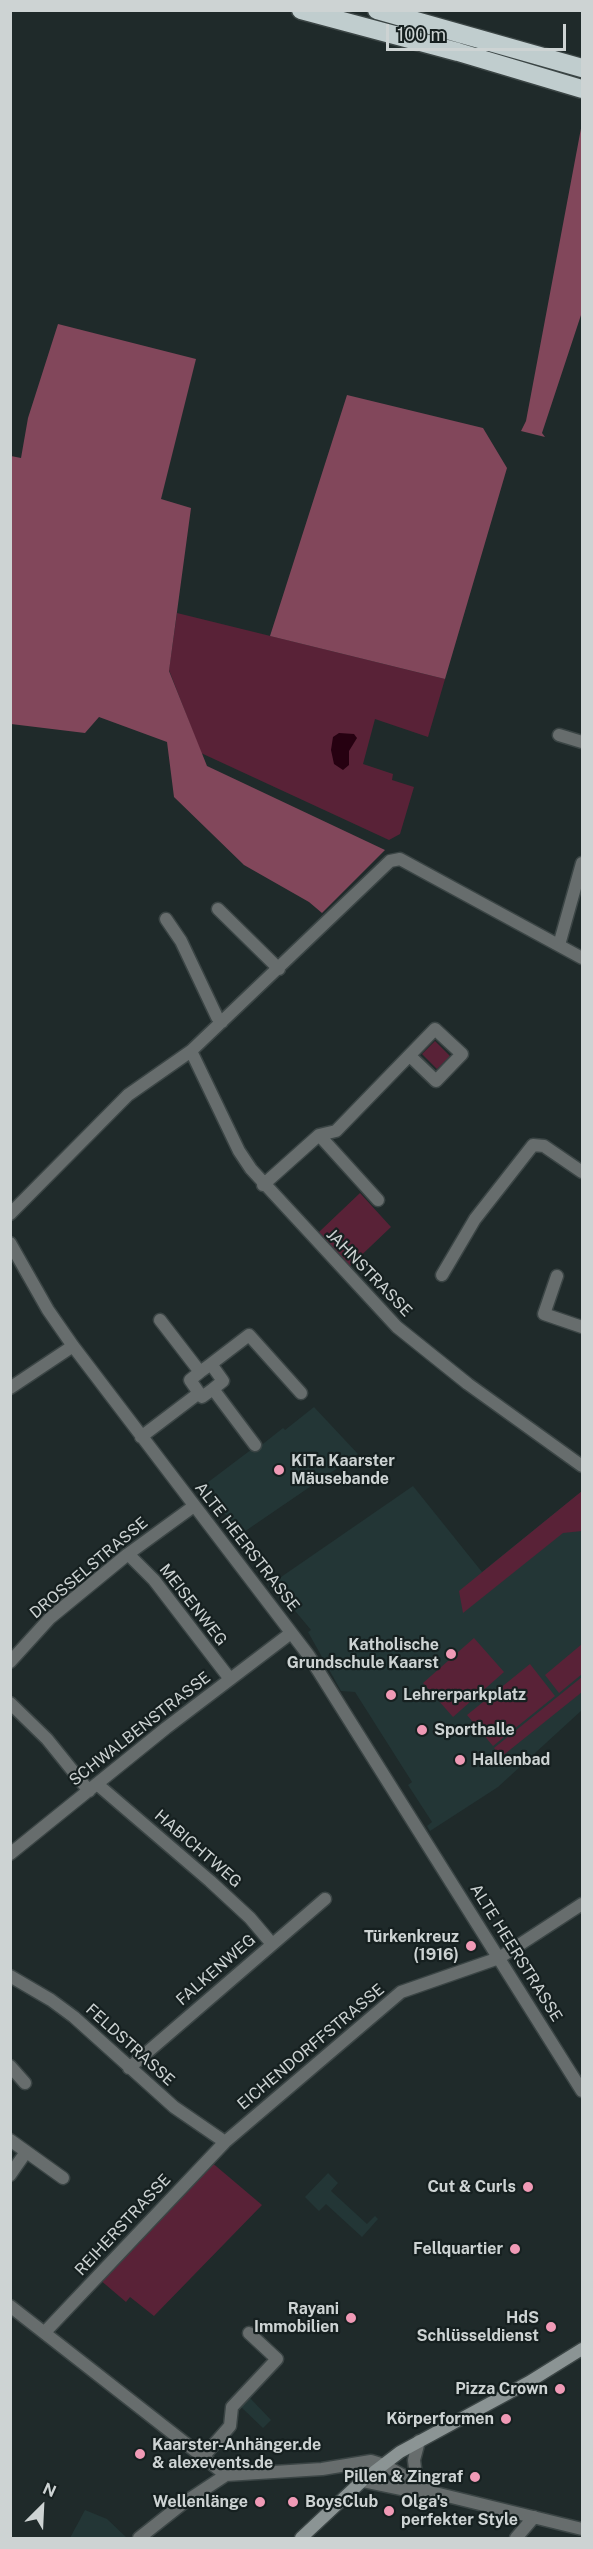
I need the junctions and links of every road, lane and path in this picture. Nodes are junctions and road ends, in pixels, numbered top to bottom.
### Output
1 (301, 10) edge
2 (377, 10) edge
3 (582, 68) edge
4 (582, 89) edge
5 (559, 735) dead end
6 (582, 742) edge
7 (582, 863) edge
8 (218, 909) dead end
9 (166, 919) dead end
10 (559, 945) junction
11 (582, 958) edge
12 (279, 969) junction
13 (222, 1022) junction
14 (191, 1051) junction
15 (410, 1056) dead end
16 (319, 1135) junction
17 (582, 1172) edge
18 (263, 1185) junction
19 (378, 1200) dead end
20 (10, 1214) edge
21 (10, 1243) edge
22 (442, 1275) dead end
23 (557, 1276) dead end
24 (160, 1320) dead end
25 (582, 1327) edge
26 (73, 1346) junction
27 (210, 1364) junction
28 (200, 1372) junction
29 (10, 1388) edge
30 (213, 1389) junction
31 (199, 1393) junction
32 (301, 1393) dead end
33 (141, 1437) junction
34 (255, 1445) dead end
35 (582, 1466) edge
36 (194, 1506) junction
37 (128, 1554) junction
38 (291, 1633) junction
39 (10, 1662) edge
40 (230, 1679) junction
41 (10, 1703) edge
42 (93, 1787) junction
43 (10, 1854) edge
44 (325, 1899) dead end
45 (582, 1904) edge
46 (272, 1944) junction
47 (499, 1958) junction
48 (10, 1976) edge
49 (10, 2066) edge
50 (129, 2068) junction
51 (578, 2075) edge
52 (25, 2083) dead end
53 (582, 2091) edge
54 (10, 2140) edge
55 (225, 2142) junction
56 (26, 2152) junction
57 (10, 2175) edge
58 (63, 2178) dead end
59 (10, 2306) edge
60 (45, 2332) junction
61 (249, 2333) dead end
62 (582, 2351) edge
63 (418, 2441) junction
64 (203, 2457) junction
65 (384, 2465) junction
66 (226, 2475) junction
67 (362, 2481) junction
68 (417, 2484) junction
69 (435, 2493) junction
70 (534, 2517) junction
71 (582, 2529) edge
72 (139, 2538) edge
73 (301, 2538) edge
74 (516, 2538) edge

1 - 4 highway
2 - 3 highway
5 - 6 street
7 - 10 street
8 - 12 street
9 - 13 street
10 - 11 street
10 - 12 street
12 - 13 street
13 - 14 street
14 - 18 street, JAHNSTRASSE
14 - 20 street
15 - 16 street
16 - 18 street
16 - 19 street
17 - 22 street
18 - 35 street, JAHNSTRASSE
21 - 26 street, ALTE HEERSTRASSE
23 - 25 street
24 - 28 street
26 - 29 street
26 - 33 street, ALTE HEERSTRASSE
27 - 28 street
27 - 30 street
27 - 32 street
28 - 31 street
30 - 31 street
30 - 34 street
31 - 33 street
33 - 36 street, ALTE HEERSTRASSE
36 - 37 street, DROSSELSTRASSE
36 - 38 street, ALTE HEERSTRASSE
37 - 39 street, DROSSELSTRASSE
37 - 40 street, MEISENWEG
38 - 40 street, SCHWALBENSTRASSE
38 - 47 street, ALTE HEERSTRASSE
40 - 42 street, SCHWALBENSTRASSE
41 - 42 street, HABICHTWEG
42 - 43 street, SCHWALBENSTRASSE
42 - 46 street, HABICHTWEG
44 - 46 street, FALKENWEG
45 - 47 street, EICHENDORFFSTRASSE
46 - 50 street, FALKENWEG
47 - 51 street, ALTE HEERSTRASSE
47 - 55 street, EICHENDORFFSTRASSE
48 - 50 street, FELDSTRASSE
49 - 52 street
50 - 55 street, FELDSTRASSE
51 - 53 street, ALTE HEERSTRASSE
54 - 56 street
55 - 60 street, REIHERSTRASSE
56 - 57 street
56 - 58 street
59 - 60 street
60 - 64 street
61 - 64 street
62 - 63 main road
63 - 65 main road
63 - 68 street
64 - 66 street
65 - 66 street
65 - 67 main road
65 - 68 street
66 - 72 street
67 - 69 street
67 - 73 main road
68 - 69 street
69 - 70 street
70 - 71 street
70 - 74 street

